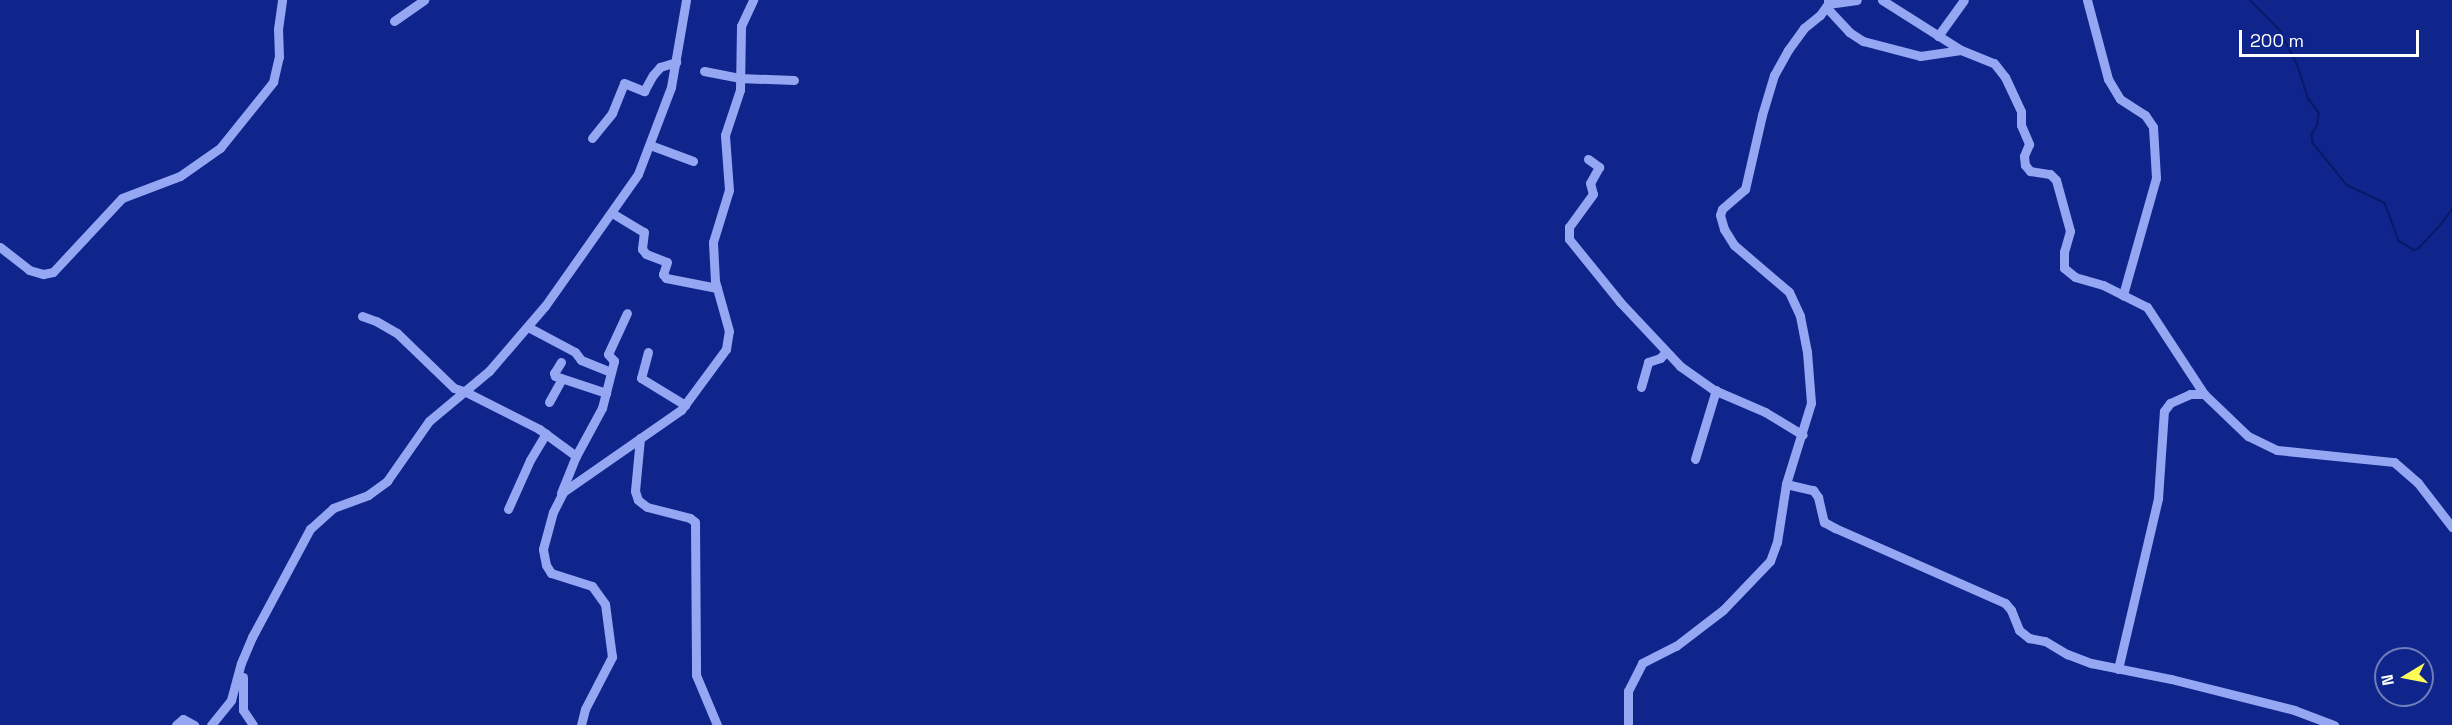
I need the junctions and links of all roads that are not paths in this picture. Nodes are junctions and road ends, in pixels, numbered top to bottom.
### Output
1 (282, 0) edge
2 (424, 0) edge
3 (686, 0) edge
4 (753, 0) edge
5 (1857, 0) edge
6 (1882, 0) edge
7 (1964, 0) edge
8 (2087, 0) edge
9 (1828, 4) edge
10 (394, 21) dead end
11 (1938, 36) junction
12 (1961, 50) junction
13 (676, 62) junction
14 (704, 71) dead end
15 (739, 78) junction
16 (794, 80) dead end
17 (592, 138) dead end
18 (650, 145) junction
19 (1588, 159) dead end
20 (693, 161) dead end
21 (612, 213) junction
22 (0, 247) edge
23 (717, 288) junction
24 (2123, 295) junction
25 (627, 313) dead end
26 (362, 316) dead end
27 (528, 327) junction
28 (648, 352) dead end
29 (1666, 352) junction
30 (561, 362) dead end
31 (611, 372) junction
32 (561, 380) junction
33 (574, 384) junction
34 (1641, 387) dead end
35 (1716, 390) junction
36 (466, 392) junction
37 (606, 393) junction
38 (570, 394) dead end
39 (2204, 394) junction
40 (549, 402) dead end
41 (685, 405) junction
42 (546, 434) junction
43 (1803, 435) junction
44 (640, 438) junction
45 (576, 456) junction
46 (1695, 459) dead end
47 (1786, 484) junction
48 (557, 502) junction
49 (508, 509) dead end
50 (2452, 527) edge
51 (241, 663) junction
52 (2118, 669) junction
53 (211, 725) edge
54 (253, 725) edge
55 (581, 725) edge
56 (717, 725) edge
57 (1628, 725) edge
58 (2334, 725) edge

1 - 22 street
2 - 10 street
3 - 13 street
4 - 15 street
5 - 9 street
6 - 11 street
7 - 11 street
8 - 24 street
9 - 12 street
9 - 43 street
11 - 12 street
12 - 24 street
13 - 17 street
13 - 18 street
14 - 15 street
15 - 16 street
15 - 23 street
18 - 20 street
18 - 21 street
19 - 29 street
21 - 23 street
21 - 27 street
23 - 41 street
24 - 39 street
25 - 31 street
26 - 36 street
27 - 31 street
27 - 36 street
28 - 41 street
29 - 34 street
29 - 35 street
30 - 32 street
31 - 37 street
32 - 33 street
32 - 40 street
33 - 37 street
33 - 38 street
35 - 43 street
35 - 46 street
36 - 42 street
36 - 51 street
37 - 45 street
39 - 50 street
39 - 52 street
41 - 44 street
42 - 45 street
42 - 49 street
43 - 47 street
44 - 48 street
44 - 56 street
45 - 48 street
47 - 52 street
47 - 57 street
48 - 55 street
51 - 53 street
51 - 54 street
52 - 58 street

